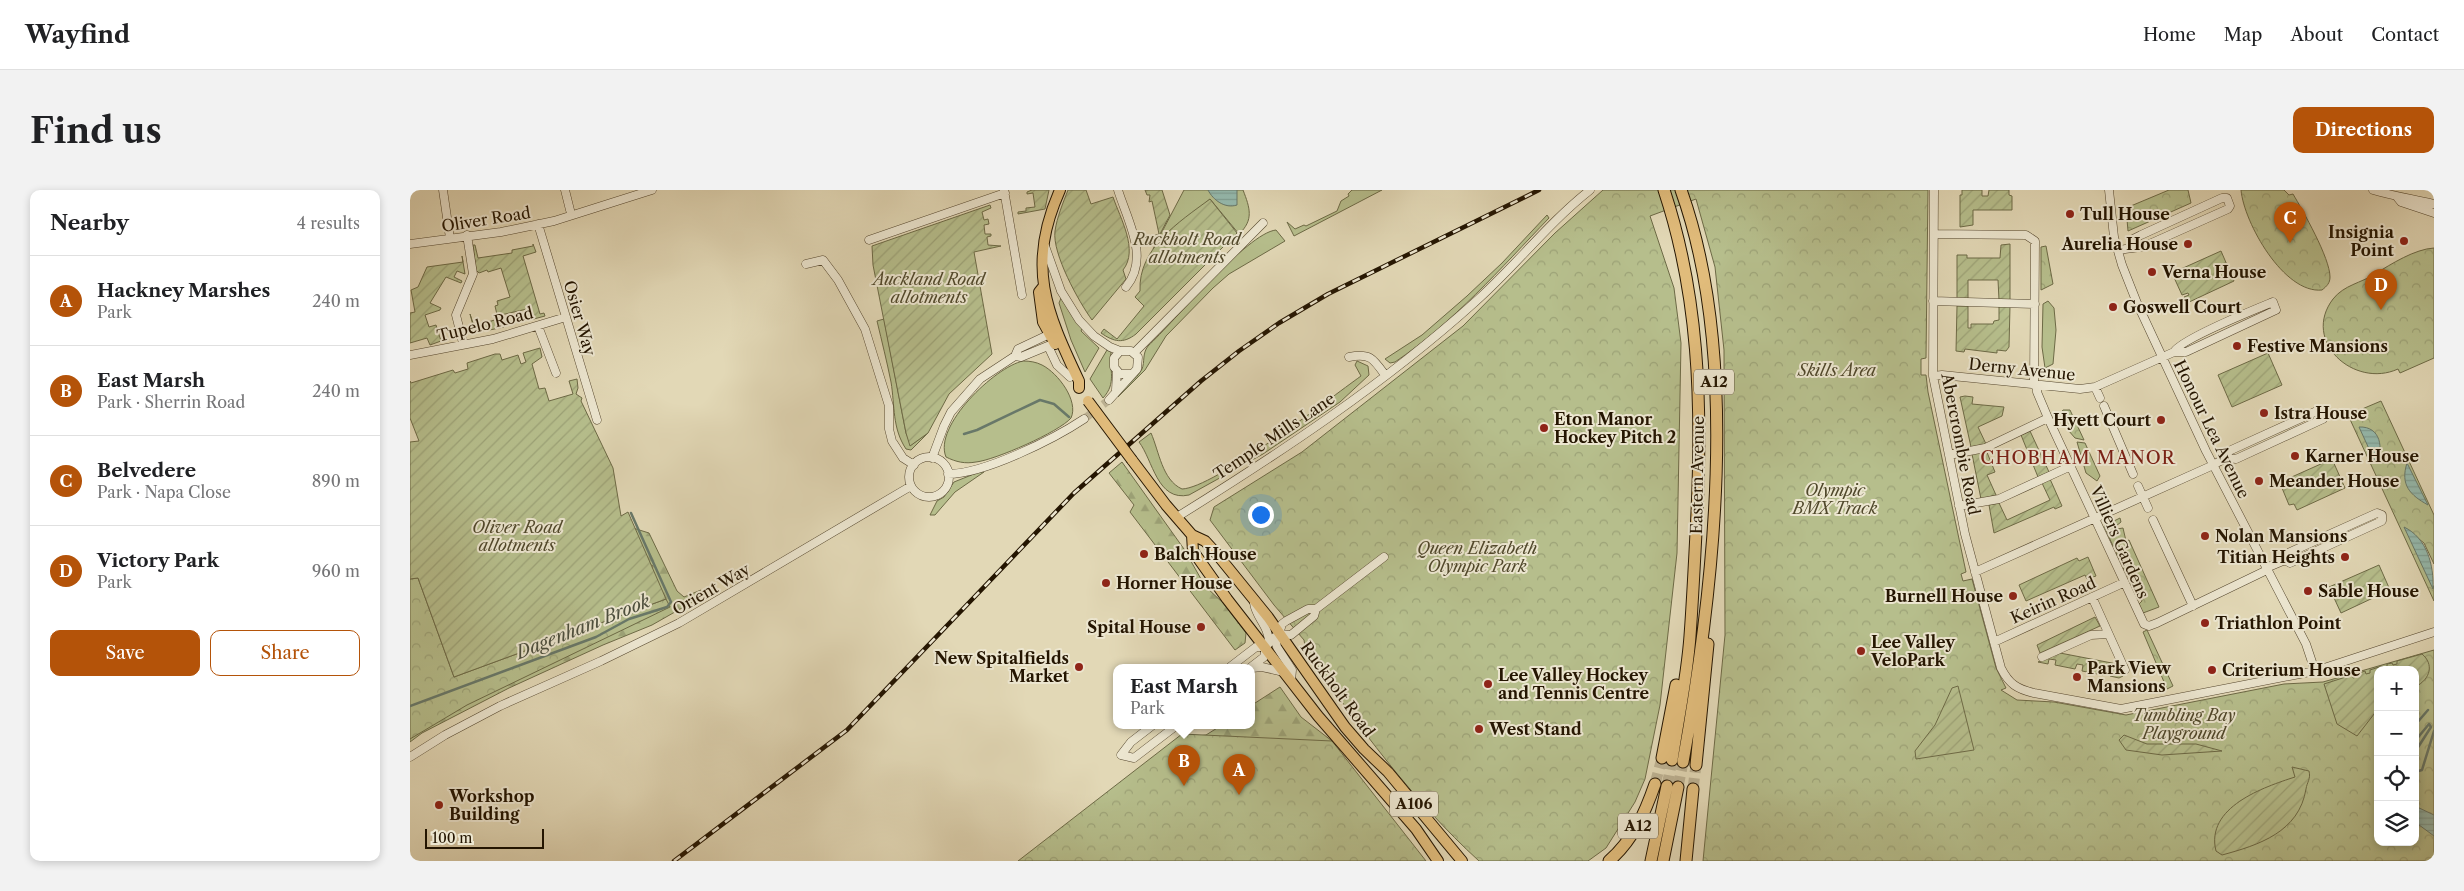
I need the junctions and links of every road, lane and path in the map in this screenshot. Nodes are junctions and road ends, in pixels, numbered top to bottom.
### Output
1 (443, 190) edge
2 (565, 190) edge
3 (652, 190) edge
4 (1060, 190) edge
5 (1118, 190) edge
6 (1590, 190) edge
7 (1664, 190) edge
8 (1681, 190) edge
9 (1934, 190) edge
10 (2108, 190) edge
11 (2372, 190) edge
12 (1005, 192) edge
13 (2433, 207) edge
14 (570, 210) dead end
15 (538, 224) junction
16 (1263, 224) dead end
17 (1934, 234) junction
18 (467, 236) junction
19 (450, 238) junction
20 (869, 240) dead end
21 (1044, 241) junction
22 (410, 244) edge
23 (2131, 246) junction
24 (2118, 251) junction
25 (806, 264) dead end
26 (1126, 287) dead end
27 (1022, 295) dead end
28 (1933, 302) junction
29 (2035, 304) junction
30 (566, 318) junction
31 (538, 326) junction
32 (1053, 339) junction
33 (463, 343) junction
34 (1120, 351) junction
35 (2174, 352) junction
36 (1134, 353) junction
37 (410, 355) edge
38 (1015, 356) junction
39 (1349, 357) dead end
40 (2162, 357) junction
41 (1117, 371) junction
42 (556, 373) dead end
43 (1131, 374) junction
44 (1385, 375) junction
45 (1933, 376) junction
46 (2036, 385) junction
47 (2095, 387) junction
48 (1079, 388) junction
49 (1116, 390) junction
50 (2100, 398) dead end
51 (1109, 400) tunnel mouth
52 (2104, 406) dead end
53 (2048, 418) junction
54 (1084, 419) tunnel mouth
55 (597, 420) dead end
56 (1949, 455) junction
57 (932, 458) junction
58 (2226, 458) junction
59 (914, 465) junction
60 (2212, 465) junction
61 (2071, 466) junction
62 (948, 474) junction
63 (2133, 474) dead end
64 (911, 486) junction
65 (2138, 486) dead end
66 (2143, 497) junction
67 (1959, 506) junction
68 (2148, 508) dead end
69 (1177, 517) junction
70 (2094, 519) junction
71 (2153, 520) dead end
72 (1192, 535) junction
73 (1384, 558) dead end
74 (2285, 560) junction
75 (2266, 569) junction
76 (1975, 572) junction
77 (1709, 578) junction
78 (2123, 583) junction
79 (2092, 597) junction
80 (1254, 603) junction
81 (2193, 606) junction
82 (1316, 609) junction
83 (2434, 632) edge
84 (2108, 634) junction
85 (1277, 636) junction
86 (1994, 642) junction
87 (1267, 645) junction
88 (2042, 657) dead end
89 (1234, 664) edge
90 (1255, 665) edge
91 (1255, 667) edge
92 (2125, 670) dead end
93 (2315, 671) junction
94 (1284, 672) junction
95 (1291, 681) junction
96 (1148, 729) edge
97 (1172, 729) edge
98 (410, 756) edge
99 (1696, 764) tunnel mouth
100 (1655, 784) tunnel mouth
101 (1693, 789) tunnel mouth
102 (1438, 861) edge
103 (1462, 861) edge
104 (1609, 861) edge
105 (1650, 861) edge
106 (1663, 861) edge
107 (1686, 861) edge

1 - 19 street
2 - 14 street
3 - 15 street, Oliver Road
4 - 21 main road, Ruckholt Road / A106
5 - 26 street
6 - 44 street, Temple Mills Lane
7 - 77 highway, Eastern Avenue / A12
8 - 77 highway, Eastern Avenue / A12
9 - 17 street, Abercrombie Road
10 - 24 street, Honour Lea Avenue
11 - 13 street
12 - 20 street
12 - 27 street
15 - 18 street, Oliver Road
15 - 30 street, Osier Way
16 - 36 street
17 - 28 street, Abercrombie Road
17 - 29 street, Villiers Gardens
18 - 19 street, Oliver Road
18 - 33 street
19 - 22 street, Oliver Road
21 - 32 main road, Ruckholt Road / A106
21 - 34 street
23 - 23 street
23 - 24 street
24 - 40 street, Honour Lea Avenue
25 - 59 street
28 - 29 street
28 - 45 street, Abercrombie Road
29 - 46 street, Villiers Gardens
30 - 31 street, Tupelo Road
30 - 55 street, Osier Way
31 - 33 street, Tupelo Road
31 - 42 street
32 - 38 street
32 - 38 street
32 - 48 main road, Ruckholt Road / A106
32 - 48 main road, Ruckholt Road / A106
33 - 37 street, Tupelo Road
34 - 36 street
34 - 41 street
35 - 35 street
35 - 40 street, Derny Avenue
36 - 43 street
38 - 57 street
39 - 44 street
40 - 47 street, Derny Avenue
40 - 60 street, Honour Lea Avenue
41 - 43 street
41 - 49 street
43 - 49 street
44 - 69 street, Temple Mills Lane
45 - 46 street, Derny Avenue
45 - 56 street, Abercrombie Road
46 - 47 street, Derny Avenue
46 - 53 street, Villiers Gardens
47 - 50 street
48 - 69 main road, Ruckholt Road / A106, bridge
49 - 51 street
52 - 63 street
53 - 56 street
53 - 61 street, Villiers Gardens
54 - 62 street
56 - 67 street, Abercrombie Road
57 - 59 street
57 - 62 street
58 - 58 street
58 - 60 street
59 - 64 street
60 - 66 street
60 - 75 street, Honour Lea Avenue
61 - 67 street
61 - 70 street, Villiers Gardens
62 - 64 street
64 - 98 street, Orient Way
65 - 66 street
66 - 68 street
66 - 70 street
67 - 76 street, Abercrombie Road
69 - 72 main road, Ruckholt Road / A106
70 - 76 street
70 - 78 street, Villiers Gardens
71 - 81 street
72 - 80 main road, Ruckholt Road / A106
72 - 87 main road, Ruckholt Road / A106
73 - 82 street
74 - 74 street
74 - 75 street
75 - 81 street
75 - 93 street, Honour Lea Avenue
76 - 86 street, Abercrombie Road
77 - 99 highway, A12
78 - 79 street, Keirin Road
78 - 81 street, Villiers Gardens
79 - 84 street
79 - 86 street, Keirin Road
80 - 85 main road, Ruckholt Road / A106
80 - 87 street
82 - 85 street
82 - 85 street
83 - 93 street
84 - 88 street
84 - 92 street
85 - 87 street
85 - 95 street
85 - 103 main road, Ruckholt Road / A106
86 - 93 street, Abercrombie Road
87 - 89 street
87 - 90 street
87 - 94 main road, Ruckholt Road / A106
91 - 94 street
94 - 95 main road, Ruckholt Road / A106
95 - 102 main road, Ruckholt Road / A106
96 - 97 street
100 - 104 highway, A12
101 - 107 highway
105 - 106 highway, A12

